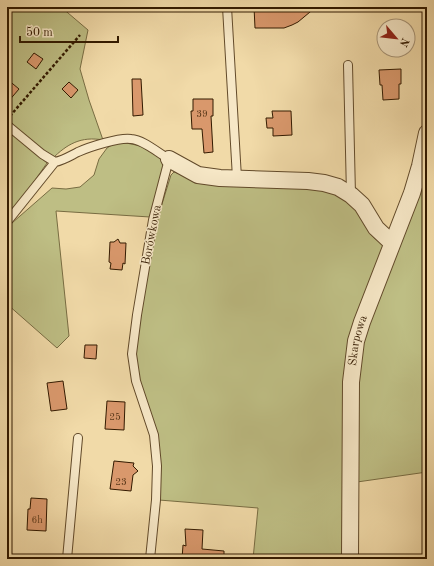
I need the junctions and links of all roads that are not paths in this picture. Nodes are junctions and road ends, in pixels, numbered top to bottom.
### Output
1 (227, 7) edge
2 (348, 65) dead end
3 (7, 125) edge
4 (427, 133) edge
5 (169, 160) junction
6 (55, 162) junction
7 (238, 178) junction
8 (351, 195) junction
9 (7, 222) edge
10 (392, 243) junction
11 (78, 438) dead end
12 (67, 559) edge
13 (150, 559) edge
14 (350, 559) edge

1 - 7 lane
2 - 8 lane
3 - 6 lane
4 - 10 street, Skarpowa
5 - 6 lane
5 - 7 street
5 - 13 lane, Borówkowa
6 - 9 lane
7 - 8 street
8 - 10 street
10 - 14 street, Skarpowa
11 - 12 lane

